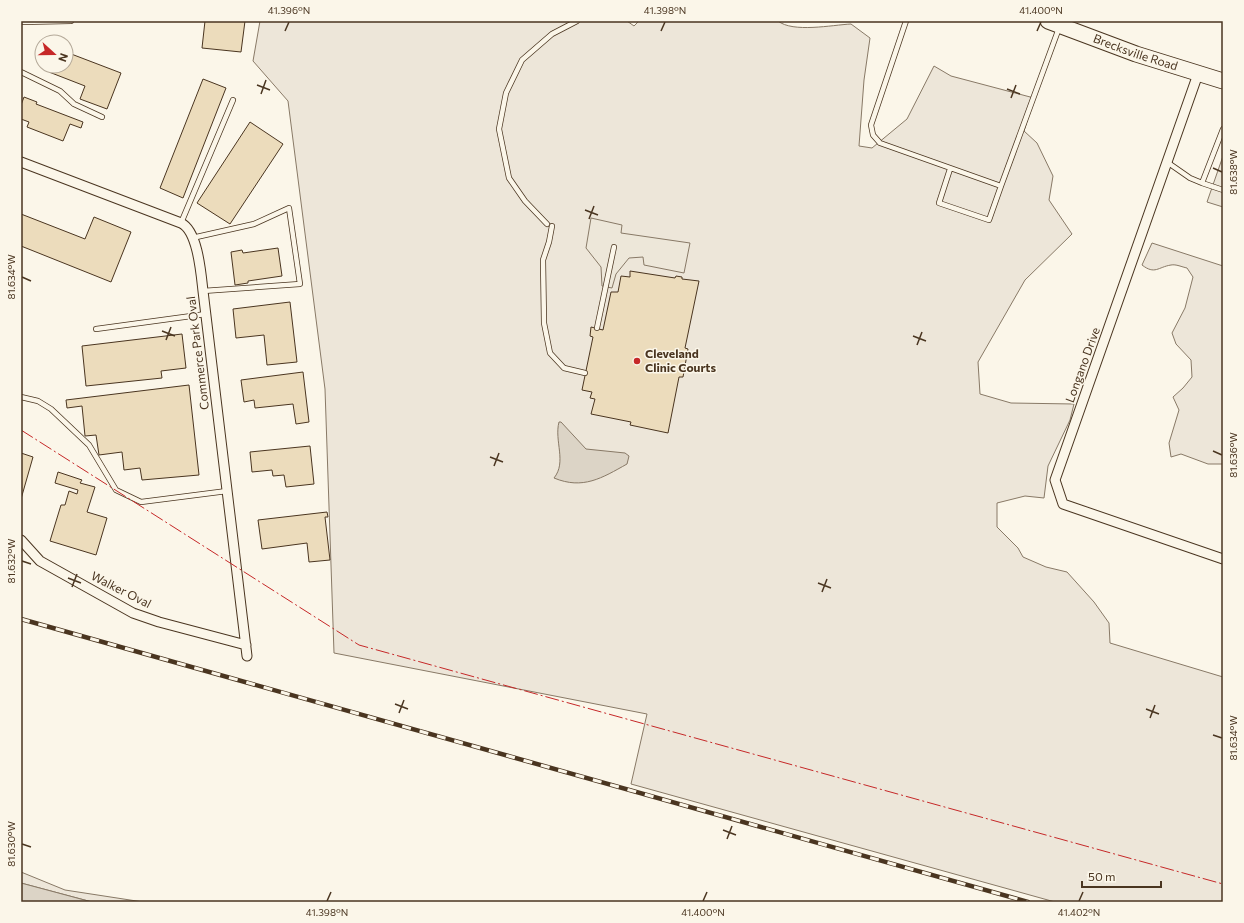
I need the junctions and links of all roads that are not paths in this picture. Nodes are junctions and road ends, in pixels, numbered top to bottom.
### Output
1 (71, 21) edge
2 (577, 21) edge
3 (906, 21) edge
4 (21, 22) edge
5 (1054, 23) edge
6 (21, 72) edge
7 (1198, 74) junction
8 (1223, 81) edge
9 (233, 100) dead end
10 (102, 117) dead end
11 (1223, 129) edge
12 (21, 162) edge
13 (1167, 162) junction
14 (950, 169) junction
15 (1202, 183) junction
16 (1001, 186) junction
17 (1223, 190) edge
18 (181, 223) junction
19 (192, 238) junction
20 (614, 247) dead end
21 (203, 292) junction
22 (206, 314) junction
23 (597, 328) dead end
24 (96, 329) dead end
25 (585, 373) dead end
26 (21, 397) edge
27 (227, 491) junction
28 (21, 540) edge
29 (1223, 559) edge
30 (246, 645) junction
31 (247, 656) dead end

1 - 4 lane
2 - 25 lane
3 - 14 lane
5 - 7 main road, Brecksville Road
5 - 16 lane
6 - 10 lane
7 - 8 main road, Brecksville Road
7 - 13 street, Longano Drive
9 - 18 lane
11 - 15 lane
12 - 18 street
13 - 15 lane
13 - 29 street, Longano Drive
14 - 16 lane
14 - 16 lane
15 - 17 lane
18 - 19 street, Commerce Park Oval
19 - 21 street, Commerce Park Oval
19 - 21 lane
20 - 23 lane
21 - 22 street, Commerce Park Oval
22 - 24 lane
22 - 27 street, Commerce Park Oval
26 - 27 lane
27 - 30 street, Commerce Park Oval
28 - 30 street, Walker Oval
30 - 31 street, Commerce Park Oval

